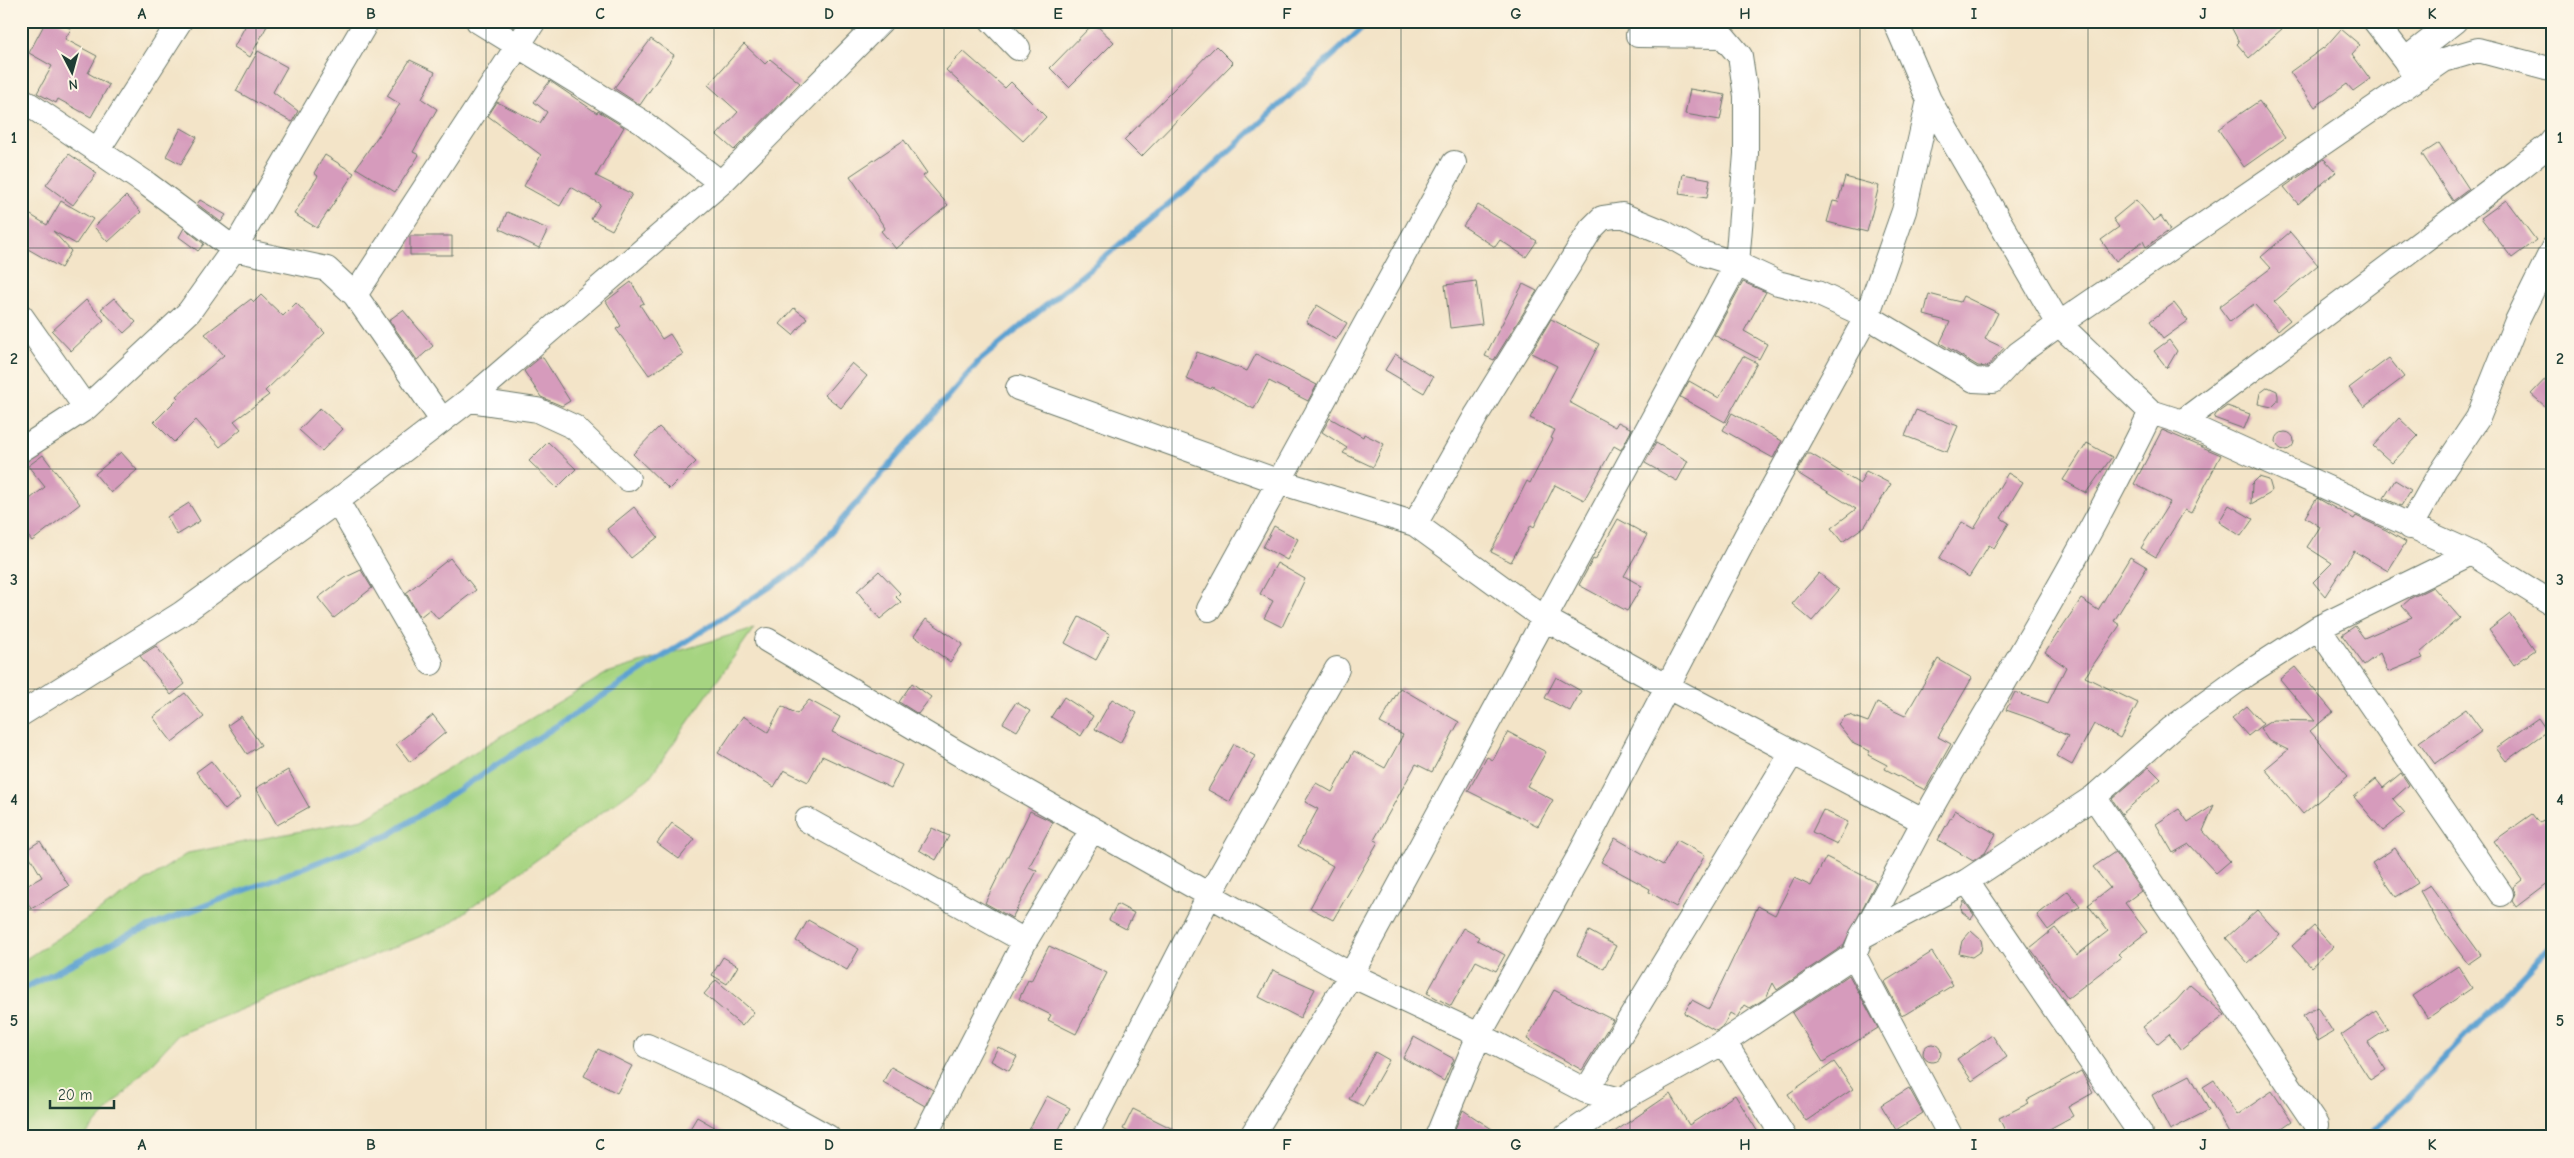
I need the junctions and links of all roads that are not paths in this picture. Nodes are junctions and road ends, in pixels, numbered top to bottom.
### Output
1 (367, 21) edge
2 (478, 21) edge
3 (534, 21) edge
4 (880, 21) edge
5 (992, 21) edge
6 (1895, 21) edge
7 (2375, 21) edge
8 (2455, 21) edge
9 (171, 25) edge
10 (1638, 35) dead end
11 (517, 47) junction
12 (1018, 48) dead end
13 (2410, 70) junction
14 (2553, 70) edge
15 (21, 99) edge
16 (1930, 100) junction
17 (2553, 140) edge
18 (97, 151) junction
19 (1454, 163) dead end
20 (721, 183) junction
21 (2553, 248) edge
22 (234, 249) junction
23 (1737, 264) junction
24 (355, 295) junction
25 (21, 316) edge
26 (1867, 316) junction
27 (2059, 324) junction
28 (1018, 388) dead end
29 (470, 400) junction
30 (86, 408) junction
31 (2151, 412) junction
32 (442, 420) junction
33 (2182, 422) junction
34 (21, 450) edge
35 (628, 480) dead end
36 (1280, 482) junction
37 (337, 501) junction
38 (1415, 524) junction
39 (2410, 527) junction
40 (2471, 553) junction
41 (2553, 604) edge
42 (1209, 609) dead end
43 (1545, 619) junction
44 (2318, 628) junction
45 (767, 640) dead end
46 (431, 663) dead end
47 (1337, 669) dead end
48 (1668, 687) junction
49 (21, 714) edge
50 (1792, 753) junction
51 (2094, 797) junction
52 (807, 820) dead end
53 (1923, 821) junction
54 (1092, 830) junction
55 (1967, 881) junction
56 (2501, 894) dead end
57 (1209, 896) junction
58 (1024, 941) junction
59 (1858, 946) junction
60 (1351, 975) junction
61 (1479, 1035) junction
62 (1724, 1042) junction
63 (647, 1046) dead end
64 (1586, 1091) junction
65 (1620, 1100) junction
66 (2316, 1125) dead end
67 (2140, 1133) dead end
68 (828, 1137) edge
69 (924, 1137) edge
70 (1085, 1137) edge
71 (1251, 1137) edge
72 (1436, 1137) edge
73 (1565, 1137) edge
74 (1784, 1137) edge
75 (1951, 1137) edge

1 - 22 street
2 - 11 street
3 - 11 street
4 - 20 street
5 - 12 street
6 - 16 street
7 - 13 street
8 - 13 street
9 - 18 street
10 - 23 street
11 - 20 street
11 - 24 street
13 - 14 street
13 - 27 street
15 - 18 street
16 - 26 street
16 - 27 street
17 - 33 street
18 - 22 street
19 - 36 street
20 - 29 street
21 - 39 street
22 - 24 street
22 - 30 street
23 - 26 street
23 - 38 street
23 - 43 street
24 - 32 street
25 - 30 street
26 - 27 street
26 - 48 street
27 - 31 street
28 - 36 street
29 - 32 street
29 - 35 street
30 - 34 street
31 - 33 street
31 - 53 street
32 - 37 street
33 - 39 street
36 - 38 street
36 - 42 street
37 - 46 street
37 - 49 street
38 - 43 street
39 - 40 street
40 - 41 street
40 - 44 street
43 - 48 street
43 - 60 street
44 - 51 street
44 - 56 street
45 - 54 street
47 - 57 street
48 - 50 street
48 - 61 street
50 - 53 street
50 - 64 street
51 - 55 street
51 - 66 street
52 - 58 street
53 - 59 street
54 - 57 street
54 - 58 street
55 - 59 street
55 - 67 street
57 - 60 street
57 - 70 street
58 - 69 street
59 - 62 street
59 - 75 street
60 - 61 street
60 - 71 street
61 - 64 street
61 - 72 street
62 - 65 street
62 - 74 street
63 - 68 street
64 - 65 street
65 - 73 street

